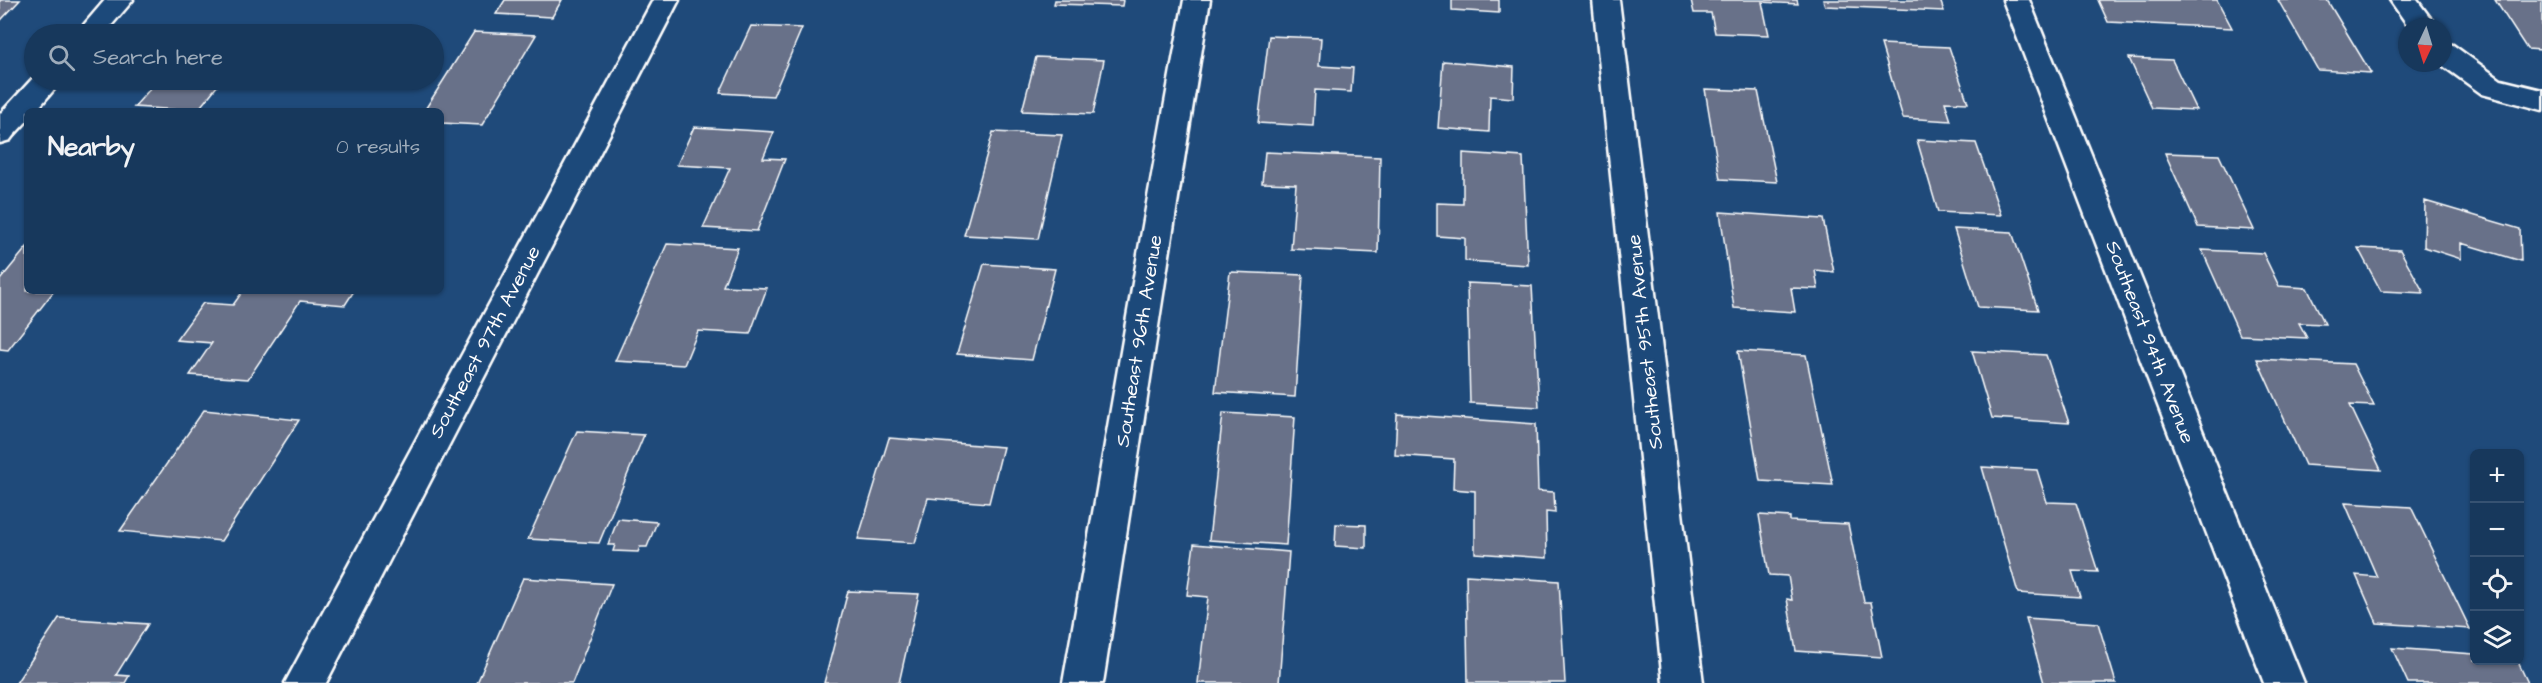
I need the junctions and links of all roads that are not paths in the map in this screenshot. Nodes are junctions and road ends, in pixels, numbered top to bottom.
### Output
1 (120, 0) edge
2 (666, 0) edge
3 (1197, 0) edge
4 (1606, 0) edge
5 (2016, 0) edge
6 (2403, 0) edge
7 (2416, 18) edge
8 (98, 24) edge
9 (2452, 59) edge
10 (39, 90) edge
11 (2542, 100) edge
12 (1, 130) edge
13 (305, 683) edge
14 (1083, 683) edge
15 (1683, 683) edge
16 (2284, 683) edge

1 - 8 street
2 - 13 street, Southeast 97th Avenue
3 - 14 street, Southeast 96th Avenue
4 - 15 street, Southeast 95th Avenue
5 - 16 street, Southeast 94th Avenue
6 - 7 street
9 - 11 street
10 - 12 street

